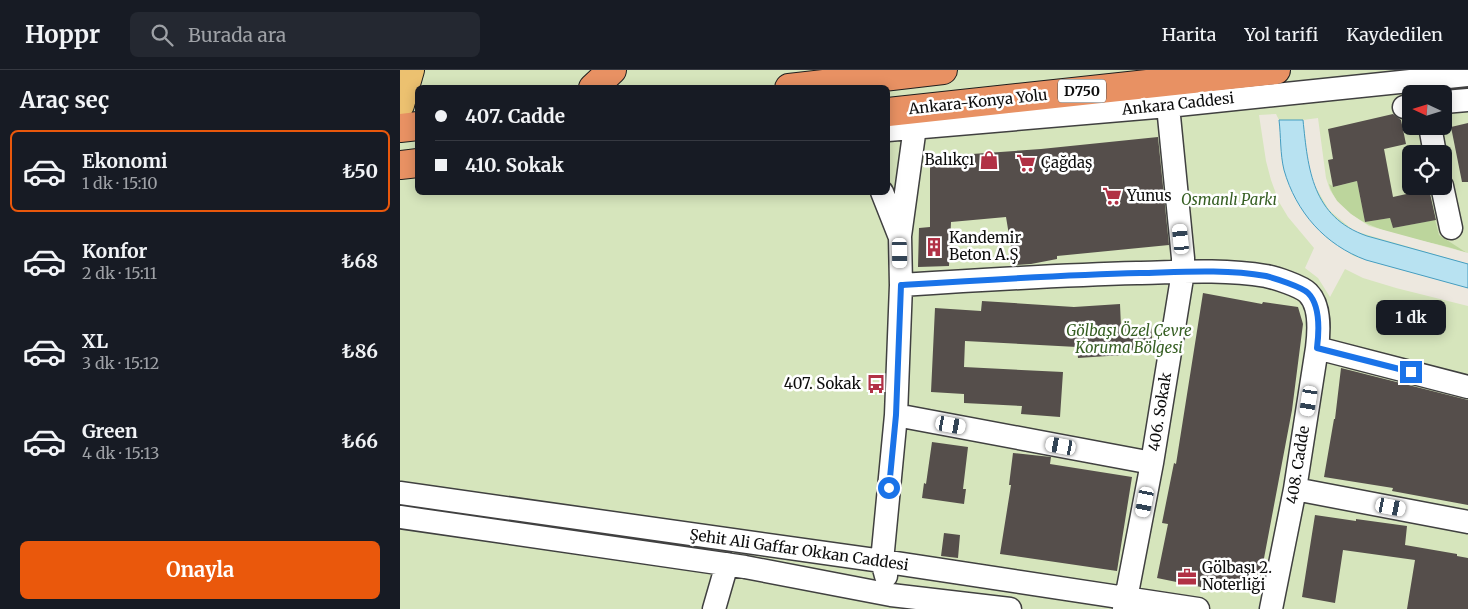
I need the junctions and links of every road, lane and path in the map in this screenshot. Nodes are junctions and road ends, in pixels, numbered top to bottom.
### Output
1 (410, 70) edge
2 (612, 70) edge
3 (906, 70) edge
4 (1276, 70) edge
5 (938, 71) edge
6 (1468, 75) edge
7 (596, 85) edge
8 (815, 85) edge
9 (1468, 100) edge
10 (1452, 101) edge
11 (400, 105) edge
12 (1168, 106) junction
13 (890, 112) edge
14 (415, 126) edge
15 (915, 126) junction
16 (400, 128) edge
17 (890, 130) edge
18 (415, 163) edge
19 (400, 165) edge
20 (883, 195) edge
21 (1444, 195) edge
22 (1451, 228) dead end
23 (900, 236) junction
24 (1183, 272) junction
25 (901, 285) junction
26 (1317, 348) junction
27 (1468, 387) edge
28 (896, 415) junction
29 (1152, 463) junction
30 (1295, 489) junction
31 (400, 493) edge
32 (400, 517) edge
33 (1468, 522) edge
34 (882, 561) junction
35 (727, 564) junction
36 (891, 602) edge
37 (1125, 604) edge
38 (714, 609) edge
39 (1010, 609) edge
40 (1198, 609) edge
41 (1271, 609) edge

1 - 11 main road
2 - 7 highway
3 - 5 highway
4 - 13 highway, Ankara-Konya Yolu / D750
5 - 8 highway
6 - 12 street, Ankara Caddesi
9 - 10 street
12 - 15 street, Ankara Caddesi
12 - 24 street, 406. Sokak
14 - 16 highway
15 - 17 street, Ankara Caddesi
15 - 23 street
18 - 19 highway
20 - 23 street
21 - 22 street
23 - 25 street
24 - 25 street
24 - 26 street, 408. Cadde
24 - 29 street, 406. Sokak
25 - 28 street
26 - 27 street
26 - 30 street, 408. Cadde
28 - 29 street
28 - 34 street
29 - 37 street, 406. Sokak
30 - 33 street
30 - 41 street, 408. Cadde
31 - 34 street, Şehit Ali Gaffar Okkan Caddesi
32 - 35 street, Şehit Ali Gaffar Okkan Caddesi
34 - 36 street
34 - 37 street, Şehit Ali Gaffar Okkan Caddesi
35 - 36 street, Şehit Ali Gaffar Okkan Caddesi
35 - 38 street
36 - 39 street, Şehit Ali Gaffar Okkan Caddesi
37 - 40 street, Şehit Ali Gaffar Okkan Caddesi

